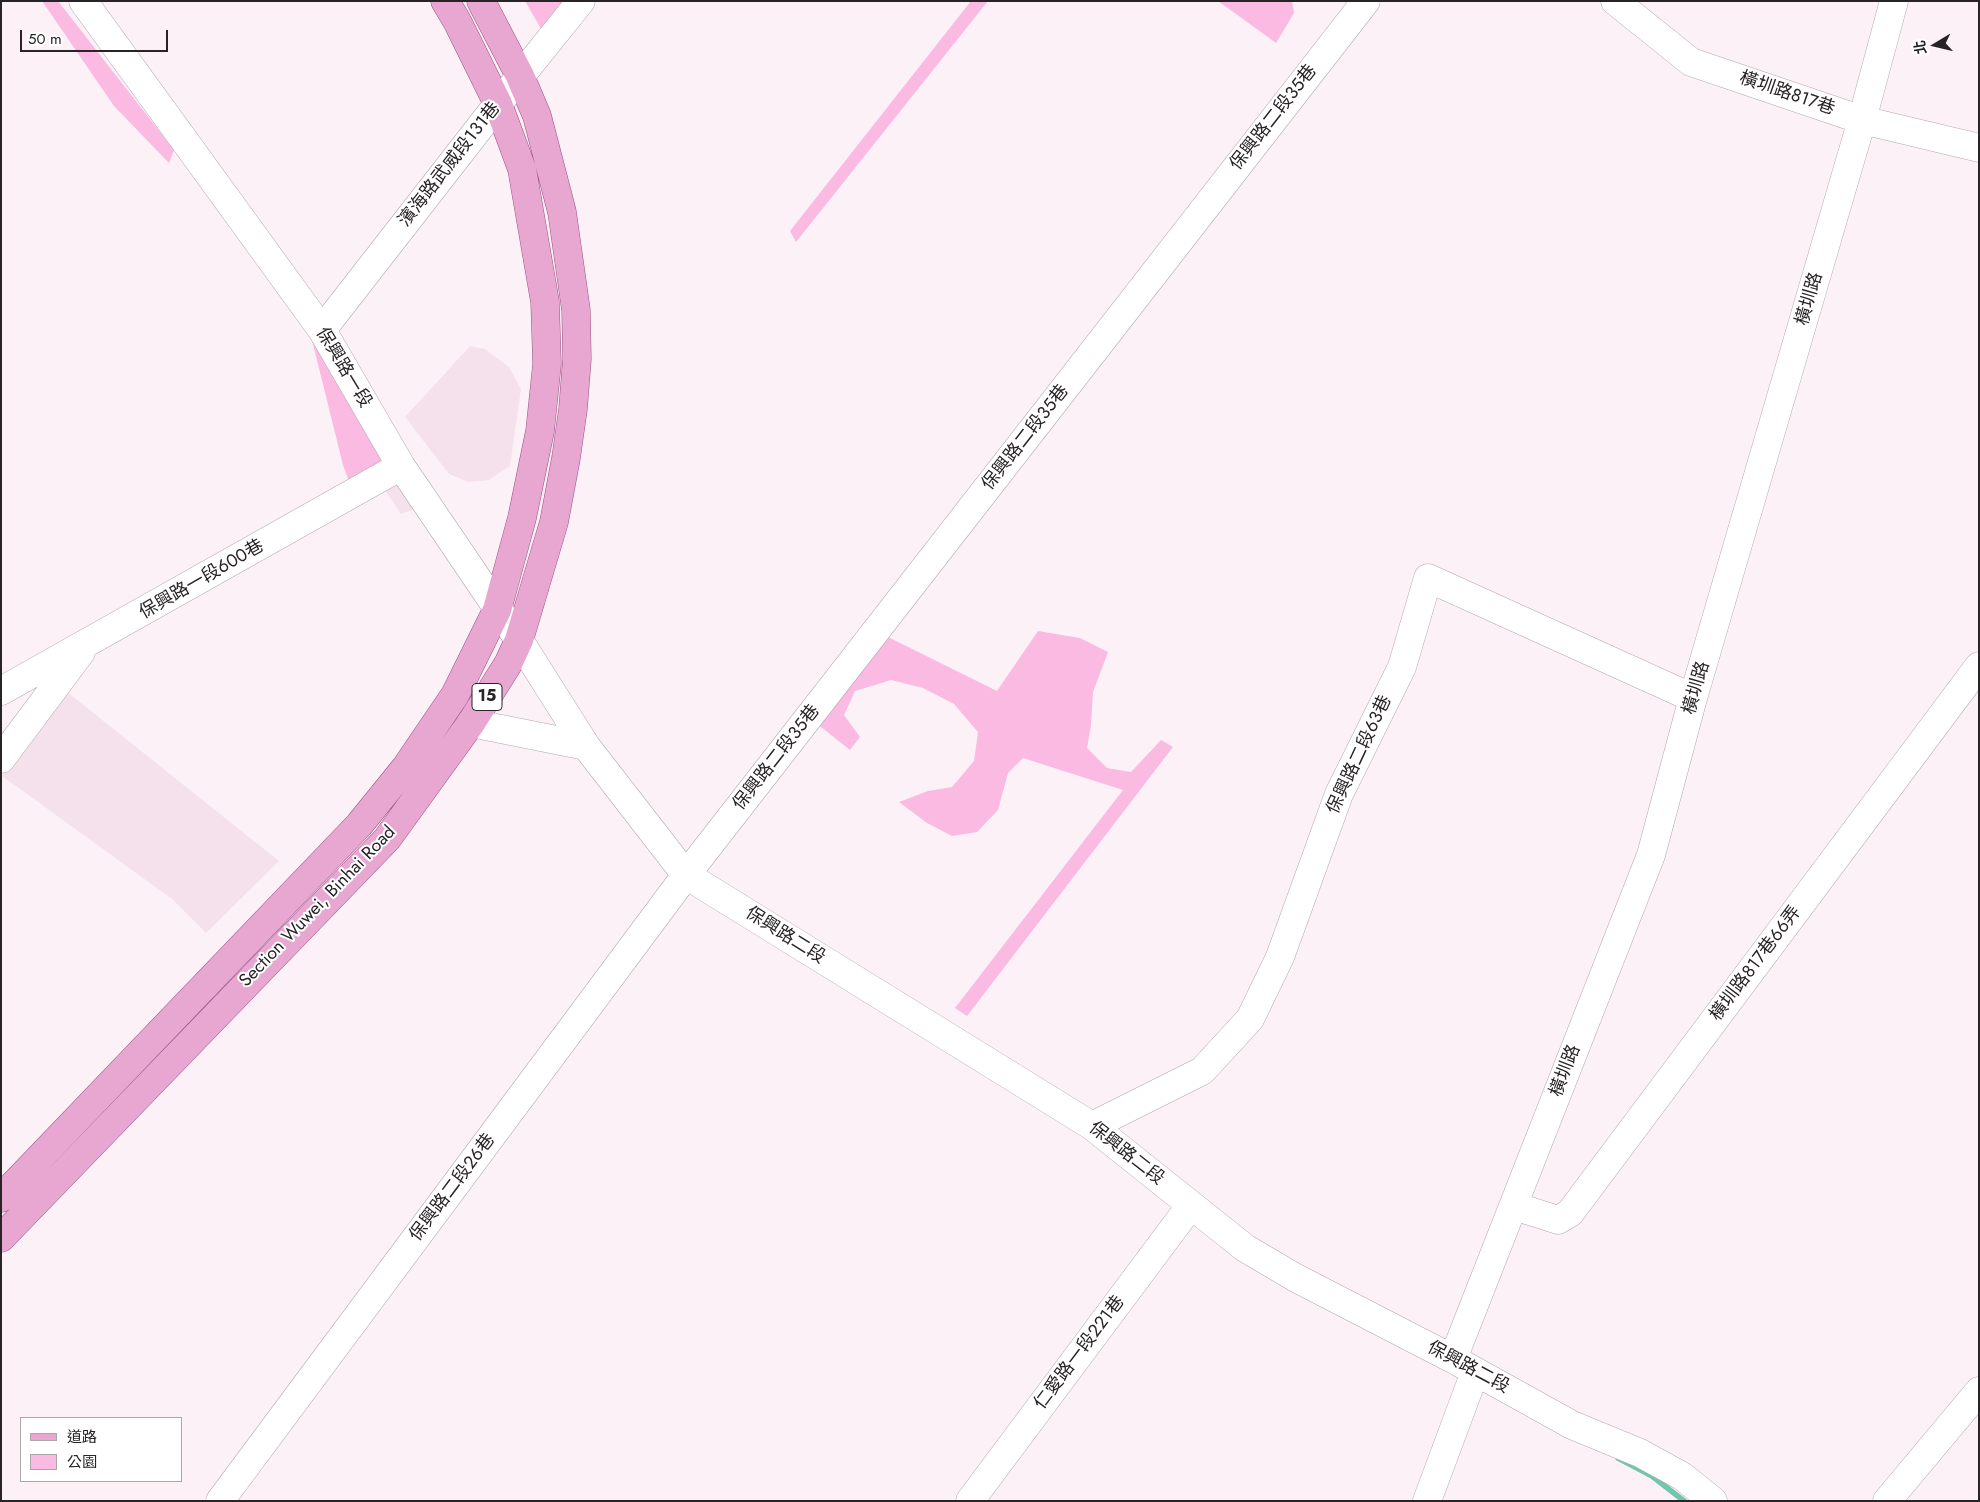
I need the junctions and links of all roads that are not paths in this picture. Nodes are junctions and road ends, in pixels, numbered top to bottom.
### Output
1 (83, 1) edge
2 (445, 1) edge
3 (481, 1) edge
4 (582, 1) edge
5 (1366, 1) edge
6 (1615, 1) edge
7 (1894, 1) edge
8 (520, 76) junction
9 (498, 104) junction
10 (1862, 120) junction
11 (1979, 148) edge
12 (322, 330) junction
13 (401, 466) junction
14 (497, 610) junction
15 (519, 640) junction
16 (86, 645) junction
17 (1979, 666) edge
18 (1, 691) edge
19 (1693, 698) junction
20 (471, 723) junction
21 (586, 746) junction
22 (1, 759) edge
23 (686, 875) junction
24 (1092, 1126) junction
25 (1, 1198) edge
26 (1191, 1205) junction
27 (1514, 1206) junction
28 (1, 1238) edge
29 (1464, 1366) junction
30 (1979, 1391) edge
31 (220, 1501) edge
32 (970, 1501) edge
33 (1427, 1501) edge
34 (1712, 1501) edge
35 (1887, 1501) edge

1 - 12 street, 保興路一段
2 - 9 main road, Section Wuwei, Binhai Road / 15
3 - 8 main road, Section Wuwei, Binhai Road / 15
4 - 8 street, 濱海路武威段131巷
5 - 23 street, 保興路二段35巷
6 - 10 street, 橫圳路817巷
7 - 10 street, 橫圳路
8 - 9 street, 濱海路武威段131巷
8 - 15 main road, Section Wuwei, Binhai Road / 15
9 - 12 street, 濱海路武威段131巷
9 - 14 main road, Section Wuwei, Binhai Road / 15
10 - 11 street, 橫圳路817巷
10 - 19 street, 橫圳路
12 - 13 street, 保興路一段
13 - 14 street, 保興路一段
13 - 16 street, 保興路一段600巷
14 - 15 street, 保興路一段
14 - 25 main road, Section Wuwei, Binhai Road / 15
15 - 20 main road, Section Wuwei, Binhai Road / 15
15 - 21 street, 保興路一段
16 - 18 street, 保興路一段600巷
16 - 22 street
17 - 27 street, 橫圳路817巷66弄
19 - 24 street, 保興路二段63巷
19 - 27 street, 橫圳路
20 - 21 street
20 - 28 main road, Section Wuwei, Binhai Road / 15
21 - 23 street, 保興路二段
23 - 24 street, 保興路二段
23 - 31 street, 保興路二段26巷
24 - 26 street, 保興路二段
26 - 29 street, 保興路二段
26 - 32 street, 仁愛路一段221巷
27 - 29 street, 橫圳路
29 - 33 street, 橫圳路
29 - 34 street, 保興路二段
30 - 35 street

